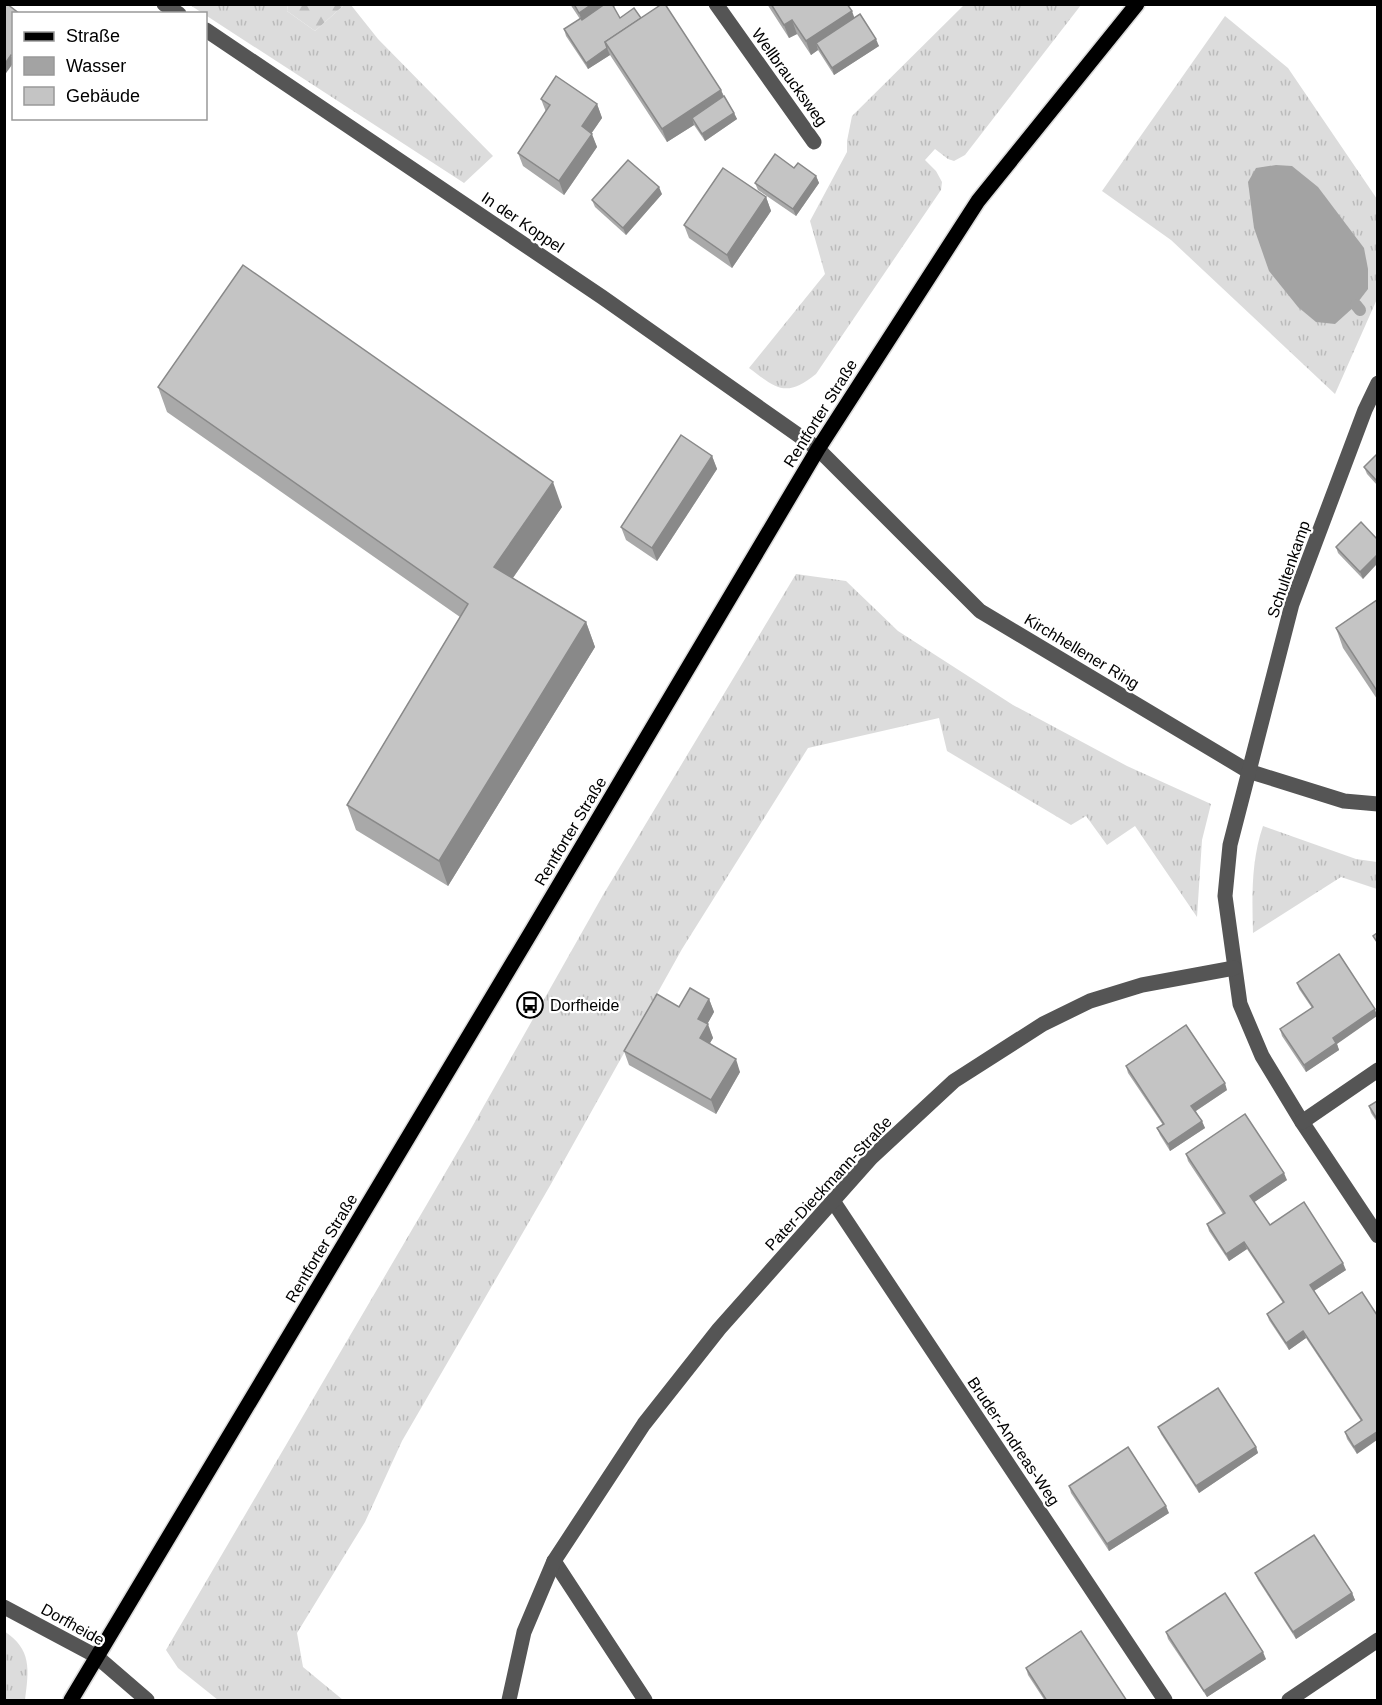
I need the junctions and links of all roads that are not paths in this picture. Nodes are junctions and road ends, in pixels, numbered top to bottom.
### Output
1 (716, 4) edge
2 (1137, 4) edge
3 (207, 31) edge
4 (814, 141) dead end
5 (1377, 383) edge
6 (818, 449) junction
7 (1248, 771) junction
8 (1377, 804) edge
9 (1234, 968) junction
10 (1377, 1070) edge
11 (1302, 1122) junction
12 (833, 1202) junction
13 (1377, 1236) edge
14 (554, 1561) junction
15 (4, 1607) edge
16 (1377, 1640) edge
17 (96, 1656) junction
18 (71, 1701) edge
19 (147, 1701) edge
20 (509, 1701) edge
21 (645, 1701) edge
22 (1166, 1701) edge
23 (1289, 1701) edge

1 - 4 street, Wellbraucksweg
2 - 6 main road, Rentforter Straße
3 - 6 street, In der Koppel
5 - 7 street, Schultenkamp
6 - 7 street, Kirchhellener Ring
6 - 17 main road, Rentforter Straße
7 - 8 street, Kirchhellener Ring
7 - 9 street, Schultenkamp
9 - 11 street, Schultenkamp
9 - 12 street, Pater-Dieckmann-Straße
10 - 11 street
11 - 13 street, Schultenkamp
12 - 14 street, Pater-Dieckmann-Straße
12 - 22 street, Bruder-Andreas-Weg
14 - 20 street, Pater-Dieckmann-Straße
14 - 21 street
15 - 17 street, Dorfheide
16 - 23 street
17 - 18 main road, Rentforter Straße
17 - 19 street, Dorfheide

